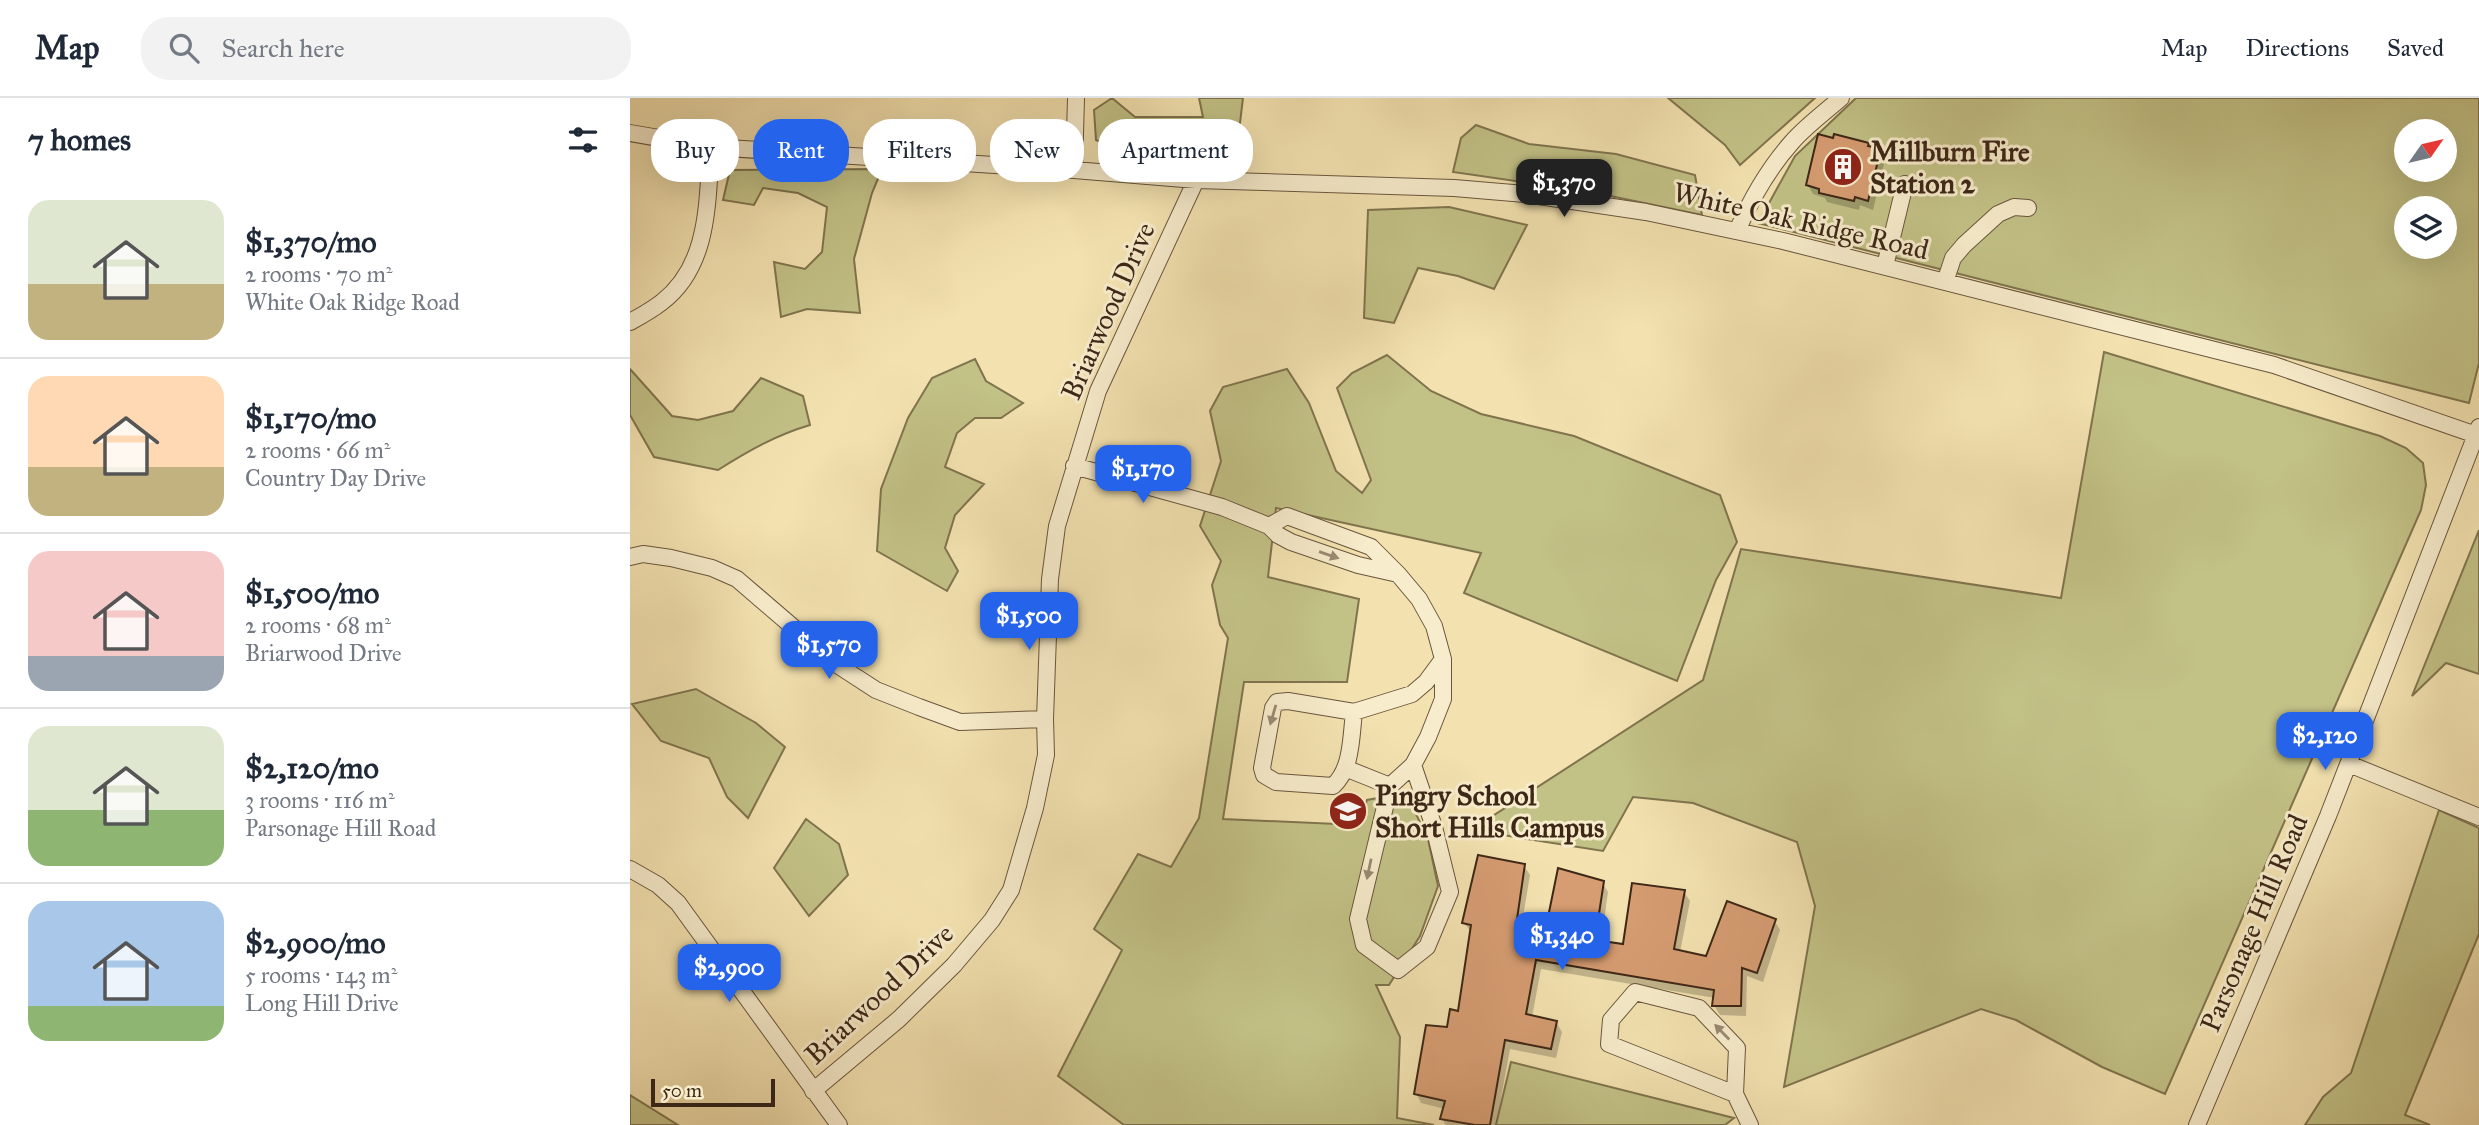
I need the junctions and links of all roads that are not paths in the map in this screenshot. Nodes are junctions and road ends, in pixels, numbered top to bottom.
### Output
1 (1076, 98) edge
2 (1841, 98) edge
3 (1075, 119) edge
4 (630, 133) edge
5 (651, 137) edge
6 (739, 149) edge
7 (990, 165) edge
8 (708, 182) edge
9 (1195, 182) edge
10 (1253, 182) edge
11 (1905, 184) dead end
12 (2028, 208) dead end
13 (1737, 231) junction
14 (1885, 267) junction
15 (1945, 282) junction
16 (630, 322) edge
17 (2478, 433) edge
18 (1074, 466) junction
19 (1269, 526) junction
20 (630, 557) edge
21 (1398, 574) junction
22 (1443, 659) junction
23 (1354, 712) junction
24 (1045, 719) junction
25 (2349, 764) junction
26 (1413, 765) junction
27 (1345, 768) junction
28 (1390, 786) junction
29 (2479, 817) edge
30 (630, 869) edge
31 (813, 1091) junction
32 (1735, 1094) junction
33 (839, 1125) edge
34 (1750, 1125) edge
35 (2197, 1125) edge

1 - 3 street
2 - 13 street
4 - 5 street, White Oak Ridge Road
6 - 7 street, White Oak Ridge Road
8 - 16 street
9 - 18 street, Briarwood Drive
10 - 13 street, White Oak Ridge Road
11 - 14 street
12 - 15 street
13 - 14 street, White Oak Ridge Road
14 - 15 street, White Oak Ridge Road
15 - 17 street, White Oak Ridge Road
17 - 25 street, Parsonage Hill Road
18 - 19 street
18 - 24 street, Briarwood Drive
19 -> 21 street
19 - 21 street
20 - 24 street
21 - 22 street
22 - 23 street
22 - 26 street
23 - 27 street
23 -> 27 street
24 - 31 street, Briarwood Drive
25 - 29 street
25 - 35 street, Parsonage Hill Road
26 - 28 street
28 -> 26 street
27 - 28 street
30 - 31 street
31 - 33 street
32 -> 32 street
32 - 34 street

